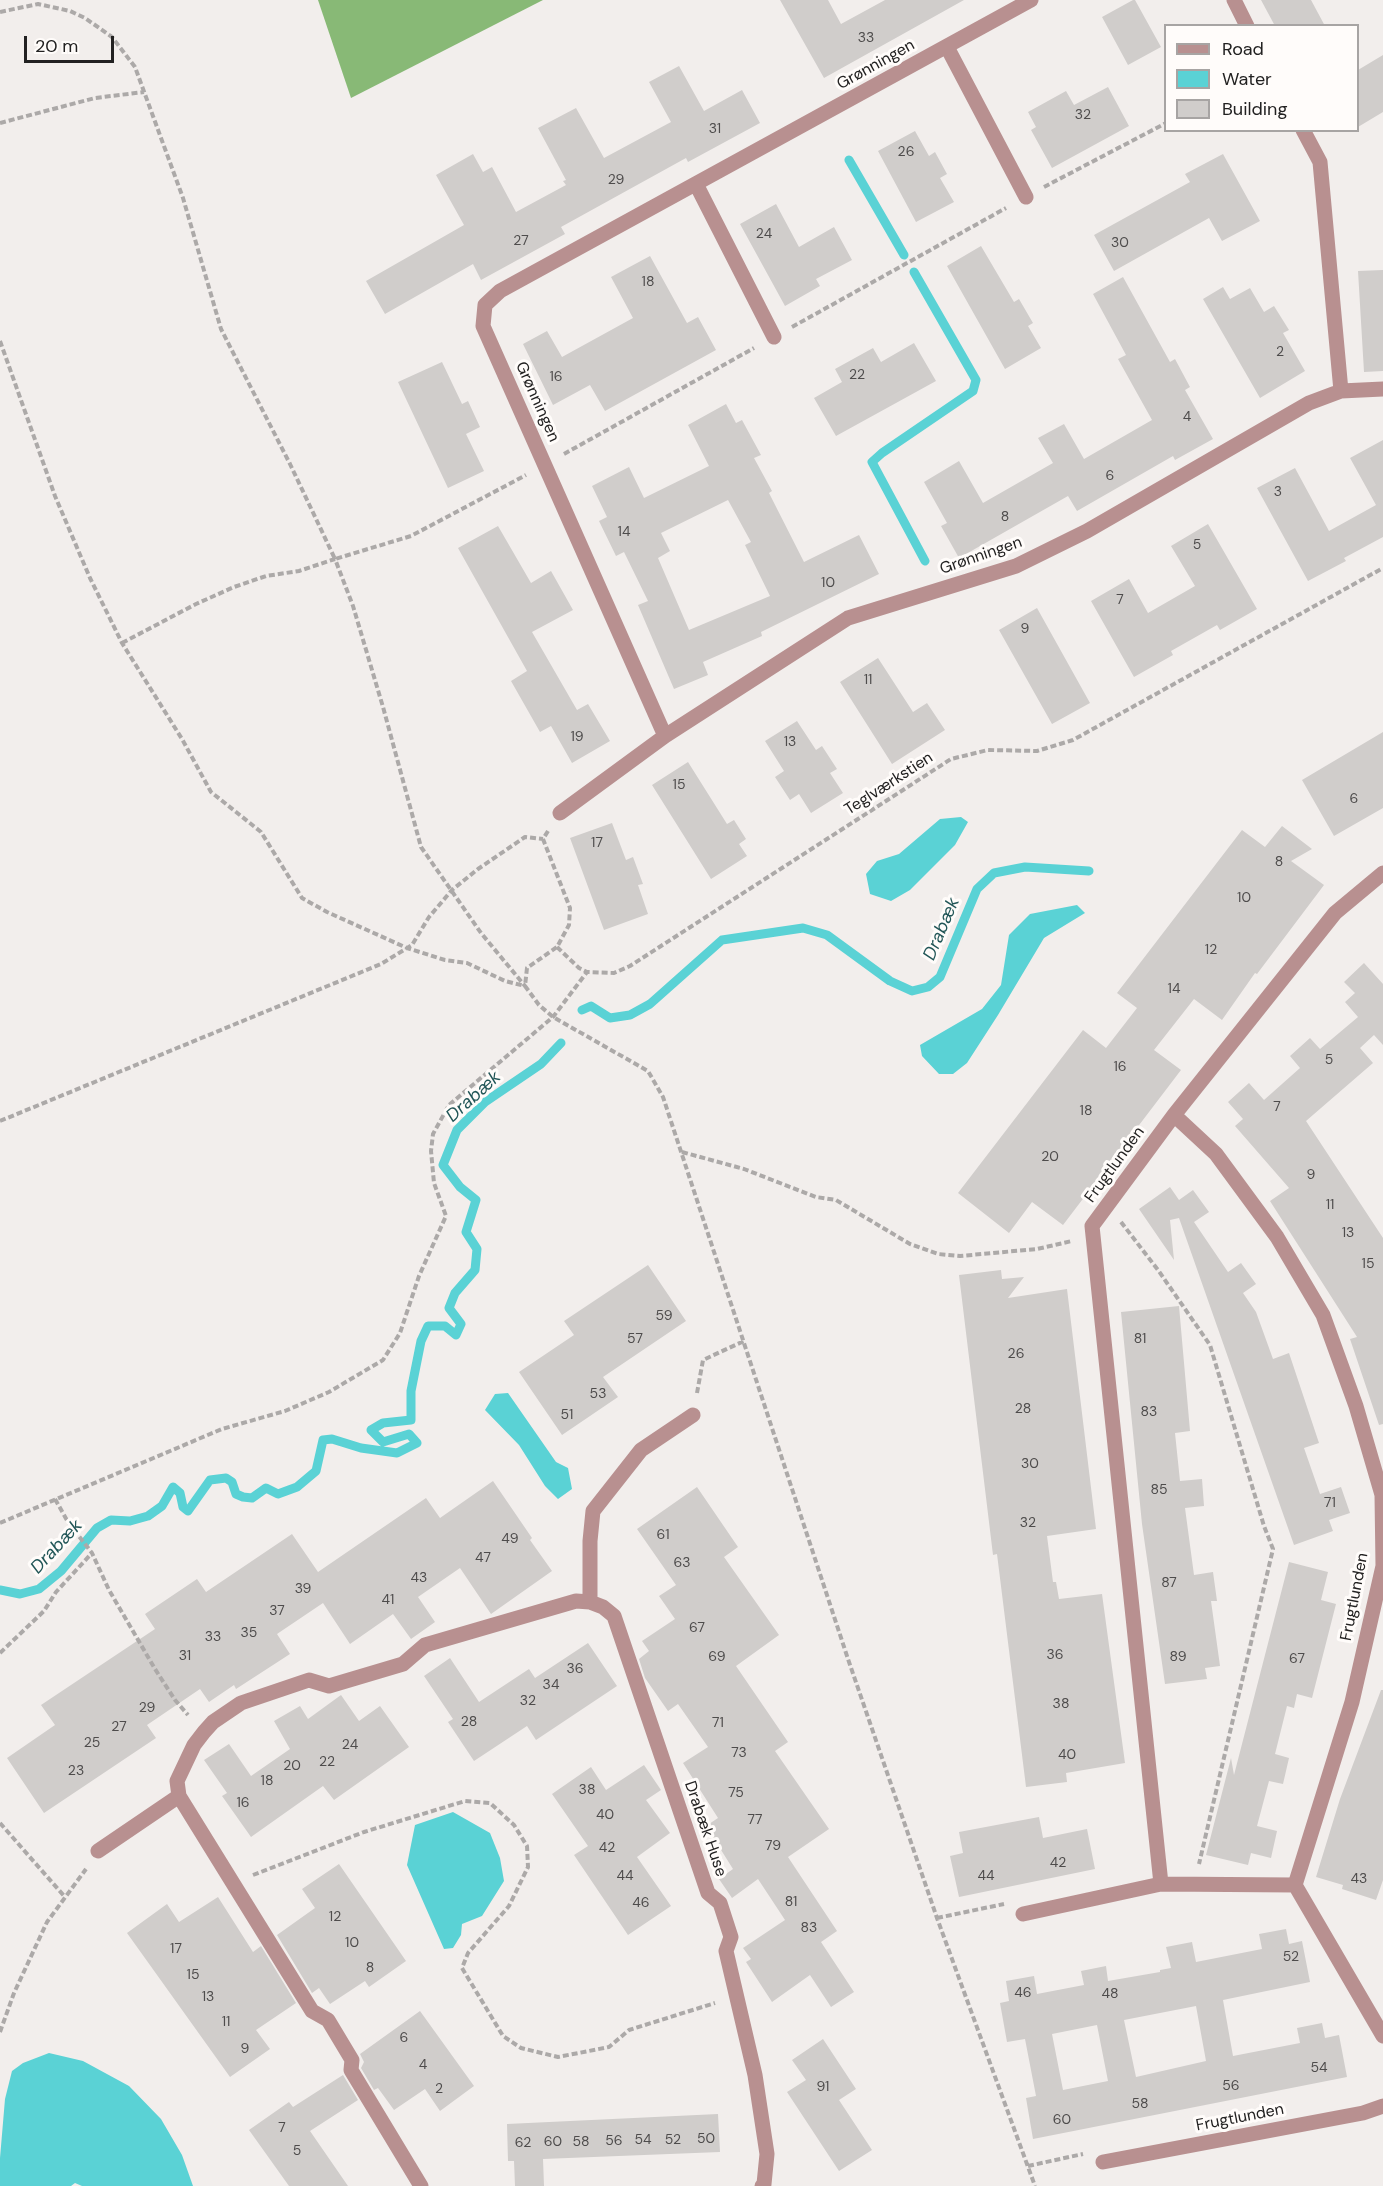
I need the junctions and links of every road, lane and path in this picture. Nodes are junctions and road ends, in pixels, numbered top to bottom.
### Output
1 (1031, 0) edge
2 (1234, 0) edge
3 (1246, 24) edge
4 (947, 47) junction
5 (144, 92) dead end
6 (0, 123) edge
7 (1305, 132) edge
8 (696, 184) junction
9 (1026, 197) dead end
10 (774, 337) dead end
11 (0, 341) edge
12 (1383, 389) edge
13 (1341, 391) junction
14 (1383, 568) edge
15 (122, 643) junction
16 (664, 736) junction
17 (560, 813) joint
18 (543, 839) junction
19 (1383, 873) edge
20 (452, 890) junction
21 (557, 947) junction
22 (407, 948) junction
23 (587, 972) junction
24 (525, 986) junction
25 (553, 1017) junction
26 (1174, 1114) junction
27 (0, 1121) edge
28 (682, 1152) junction
29 (1108, 1205) junction
30 (1094, 1236) junction
31 (744, 1341) junction
32 (693, 1415) joint
33 (55, 1499) junction
34 (0, 1523) edge
35 (92, 1553) junction
36 (590, 1602) junction
37 (0, 1653) edge
38 (204, 1732) junction
39 (179, 1796) junction
40 (0, 1823) edge
41 (98, 1851) joint
42 (233, 1883) junction
43 (1161, 1884) junction
44 (1194, 1884) junction
45 (1295, 1885) junction
46 (65, 1898) junction
47 (1023, 1914) joint
48 (937, 1918) junction
49 (736, 1996) junction
50 (0, 2032) edge
51 (1383, 2036) edge
52 (1383, 2106) edge
53 (1103, 2162) joint
54 (1028, 2166) junction
55 (421, 2186) edge
56 (762, 2186) edge
57 (1035, 2186) edge

1 - 4 street, Grønningen
2 - 3 street
4 - 8 street, Grønningen
4 - 9 street
5 - 6 path
7 - 13 street
8 - 10 street
8 - 16 street, Grønningen
11 - 15 path
12 - 13 street, Grønningen
13 - 16 street, Grønningen
14 - 23 path, Teglværkstien
15 - 20 path
15 - 22 path
16 - 17 street, Grønningen
17 - 18 path
18 - 20 path
18 - 21 path
19 - 26 street, Frugtlunden
20 - 22 path
20 - 24 path
21 - 23 path
21 - 24 path
22 - 24 path
22 - 27 path
23 - 25 path
24 - 25 path
25 - 28 path
25 - 33 path
26 - 29 street, Frugtlunden
26 - 45 street, Frugtlunden
28 - 30 path
28 - 31 path
29 - 30 street, Frugtlunden
29 - 44 path
30 - 43 street, Frugtlunden
31 - 32 path
31 - 48 path
32 - 36 street
33 - 34 path
33 - 35 path
35 - 37 path
35 - 38 path
36 - 38 street
36 - 49 street, Drabæk Huse
38 - 39 street
39 - 41 street
39 - 42 street
40 - 46 path
41 - 46 path
42 - 49 path
42 - 55 street
43 - 44 street
43 - 47 street
44 - 45 street
45 - 51 street
46 - 50 path
47 - 48 path
48 - 54 path
49 - 56 street, Drabæk Huse
52 - 53 street, Frugtlunden
53 - 54 path
54 - 57 path

